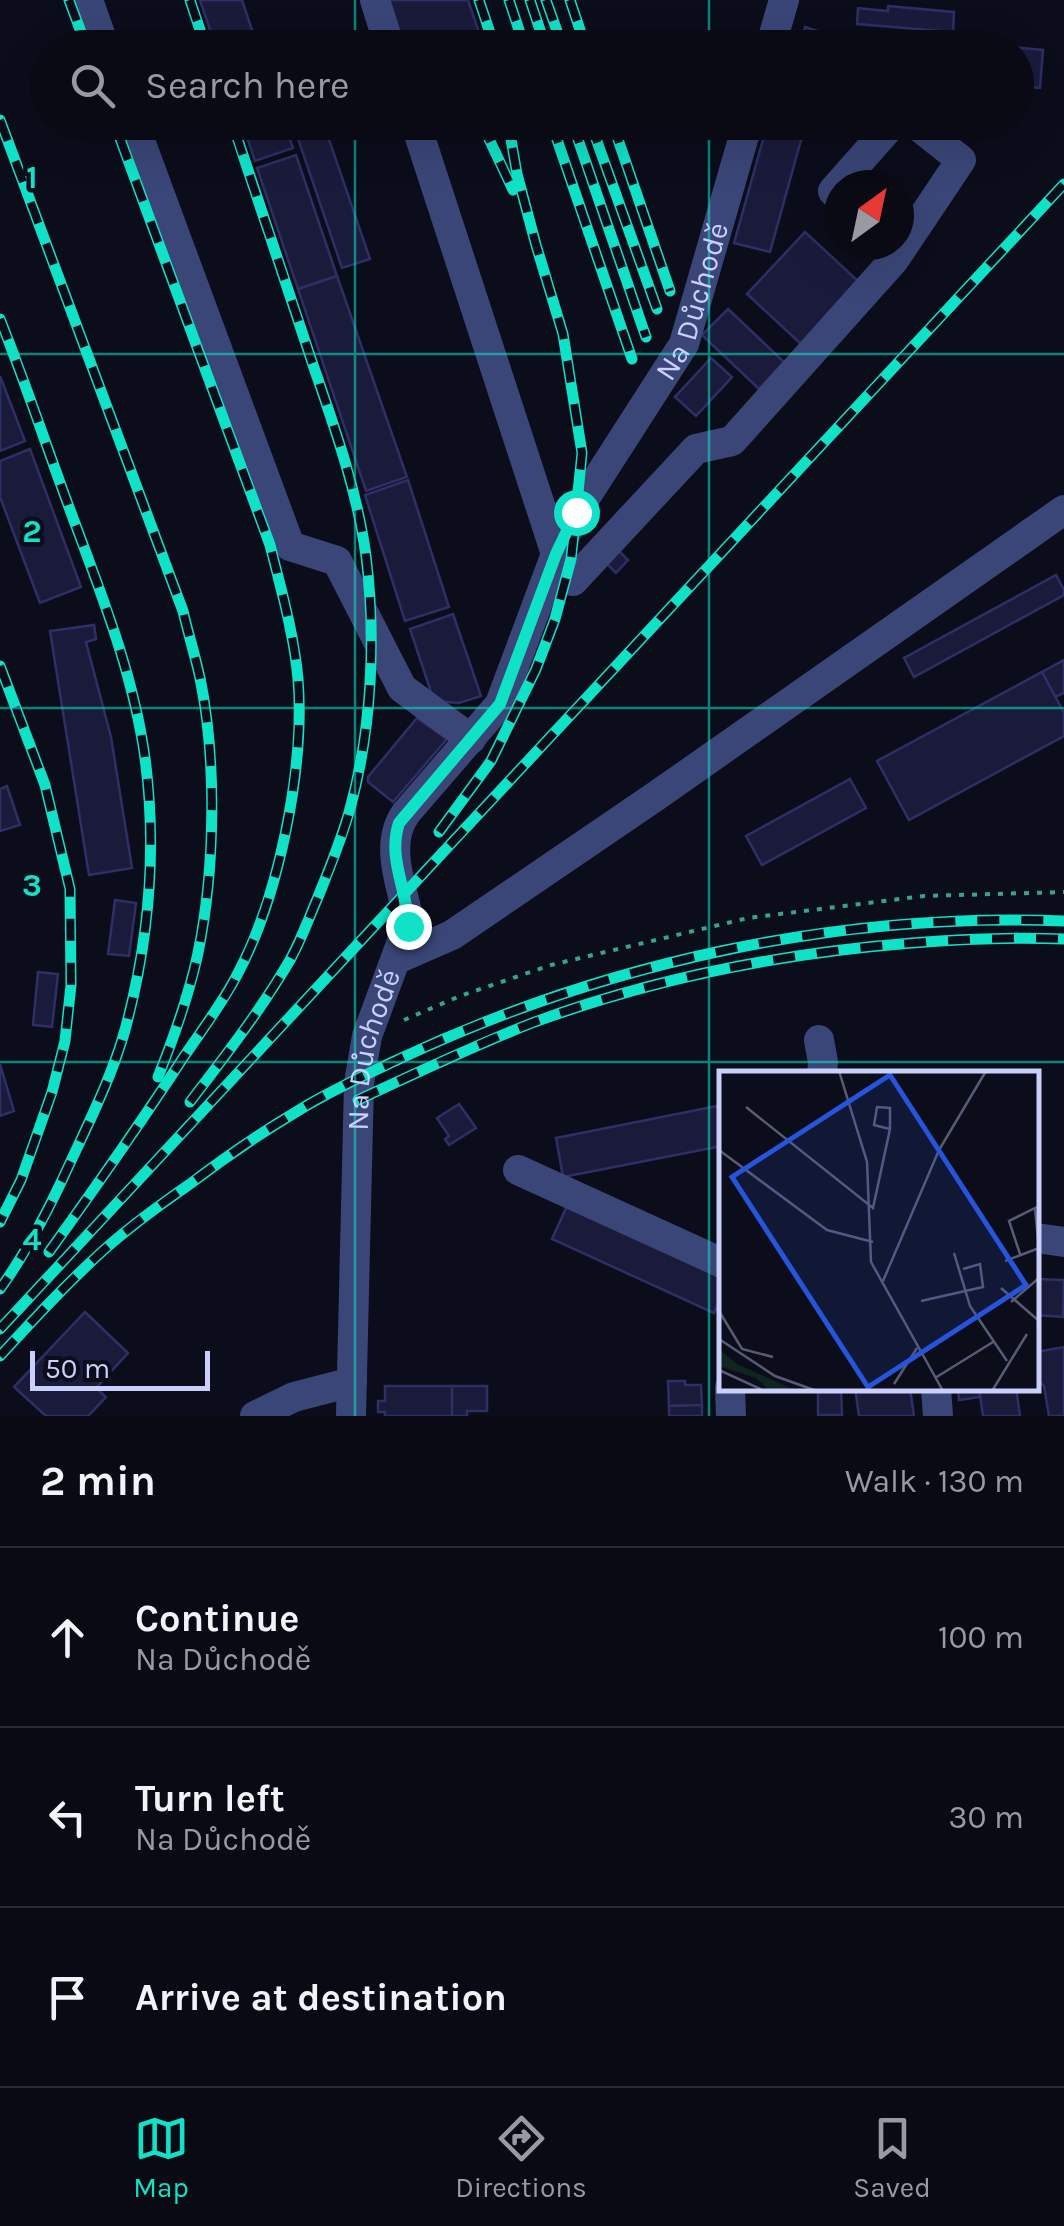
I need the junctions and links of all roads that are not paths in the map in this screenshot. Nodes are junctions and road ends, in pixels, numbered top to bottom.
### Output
1 (88, 0) edge
2 (374, 0) edge
3 (784, 0) edge
4 (99, 30) edge
5 (384, 30) edge
6 (775, 30) edge
7 (140, 140) edge
8 (421, 140) edge
9 (743, 140) edge
10 (878, 140) edge
11 (936, 140) edge
12 (852, 170) edge
13 (914, 219) edge
14 (881, 260) edge
15 (1064, 510) edge
16 (556, 554) junction
17 (471, 740) junction
18 (398, 958) junction
19 (819, 1040) dead end
20 (822, 1071) edge
21 (518, 1170) dead end
22 (1039, 1238) edge
23 (1064, 1242) edge
24 (719, 1262) edge
25 (352, 1382) junction
26 (730, 1391) edge
27 (936, 1391) edge
28 (255, 1416) edge
29 (351, 1416) edge
30 (731, 1416) edge
31 (938, 1416) edge

1 - 4 street
2 - 5 street
3 - 6 street
7 - 17 street
8 - 16 street
9 - 16 street, Na Důchodě
10 - 12 street
11 - 13 street
14 - 16 street
15 - 18 street
16 - 17 street, Na Důchodě
17 - 18 street, Na Důchodě
18 - 25 street, Na Důchodě
19 - 20 street
21 - 24 street
22 - 23 street
25 - 28 street
25 - 29 street, Na Důchodě
26 - 30 street
27 - 31 street

